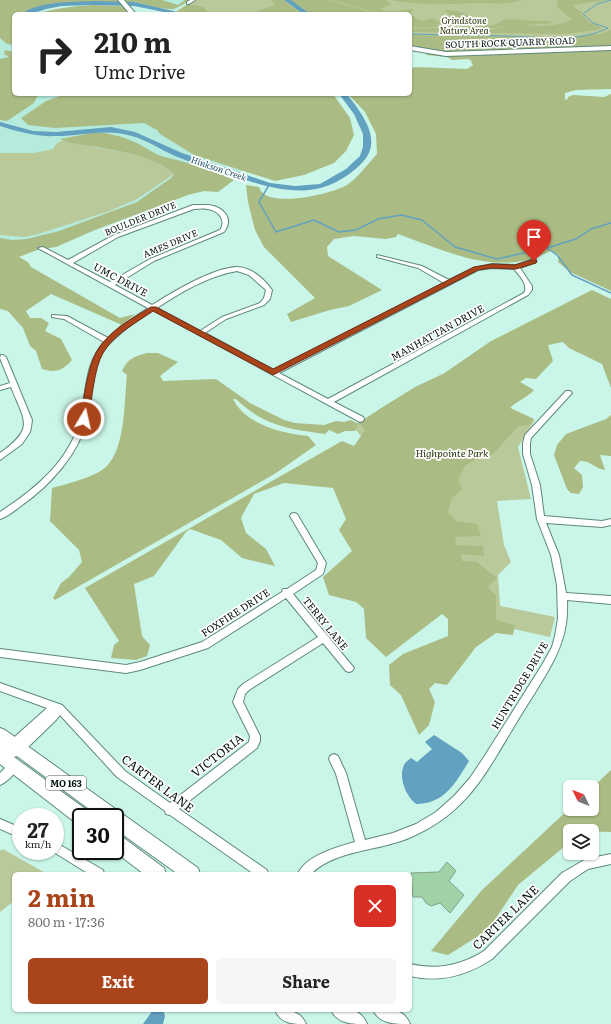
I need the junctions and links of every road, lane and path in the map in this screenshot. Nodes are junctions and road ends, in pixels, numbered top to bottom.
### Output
1 (121, 0) edge
2 (193, 0) edge
3 (188, 3) dead end
4 (130, 12) edge
5 (412, 48) edge
6 (611, 48) edge
7 (222, 212) joint
8 (41, 248) dead end
9 (379, 256) dead end
10 (534, 261) dead end
11 (68, 263) junction
12 (516, 267) junction
13 (449, 283) junction
14 (110, 285) junction
15 (153, 308) junction
16 (54, 316) dead end
17 (200, 334) junction
18 (108, 341) junction
19 (3, 357) dead end
20 (273, 373) junction
21 (13, 384) junction
22 (0, 388) edge
23 (568, 393) dead end
24 (328, 402) junction
25 (360, 419) dead end
26 (0, 457) edge
27 (1, 514) edge
28 (294, 516) dead end
29 (541, 519) junction
30 (611, 522) edge
31 (286, 592) junction
32 (562, 596) junction
33 (611, 600) edge
34 (324, 638) junction
35 (0, 653) edge
36 (349, 668) dead end
37 (0, 687) edge
38 (59, 708) junction
39 (0, 735) edge
40 (7, 755) edge
41 (334, 759) dead end
42 (0, 780) edge
43 (100, 808) edge
44 (72, 809) edge
45 (170, 810) junction
46 (0, 824) edge
47 (124, 825) edge
48 (12, 829) edge
49 (360, 846) junction
50 (124, 849) edge
51 (64, 853) edge
52 (611, 859) edge
53 (96, 872) edge
54 (155, 872) edge
55 (189, 872) edge
56 (260, 872) edge
57 (304, 872) edge
58 (412, 970) edge
59 (284, 1012) edge
60 (343, 1012) edge
61 (385, 1012) edge
62 (300, 1024) edge
63 (358, 1024) edge
64 (401, 1024) edge

1 - 4 street
2 - 3 street
5 - 6 street, SOUTH ROCK QUARRY ROAD
7 - 11 street, BOULDER DRIVE
7 - 14 street, AMES DRIVE
8 - 11 street, UMC DRIVE
9 - 13 street
10 - 12 street
11 - 14 street, UMC DRIVE
12 - 13 street
12 - 24 street, MANHATTAN DRIVE
13 - 20 street
14 - 15 street, UMC DRIVE
15 - 17 street, UMC DRIVE
15 - 17 street
15 - 18 street
16 - 18 street
17 - 20 street, UMC DRIVE
18 - 27 street
19 - 21 street
20 - 24 street, UMC DRIVE
21 - 22 street
21 - 26 street
23 - 29 street, HUNTRIDGE DRIVE
24 - 25 street, UMC DRIVE
28 - 31 street, FOXFIRE DRIVE
29 - 30 street
29 - 32 street, HUNTRIDGE DRIVE
31 - 34 street, TERRY LANE
31 - 35 street, FOXFIRE DRIVE
32 - 33 street
32 - 49 street, HUNTRIDGE DRIVE
34 - 36 street, TERRY LANE
34 - 45 street, VICTORIA
37 - 38 street, CARTER LANE
38 - 40 street
38 - 45 street, CARTER LANE
39 - 40 main road, MO 163
40 - 42 street
40 - 43 main road, MO 163
40 - 44 main road, MO 163
41 - 49 street
45 - 56 street, CARTER LANE
46 - 48 street
47 - 55 main road, MO 163
49 - 57 street, HUNTRIDGE DRIVE
50 - 54 main road
51 - 53 street
52 - 58 street, CARTER LANE
59 - 62 street
60 - 63 main road
61 - 64 main road

